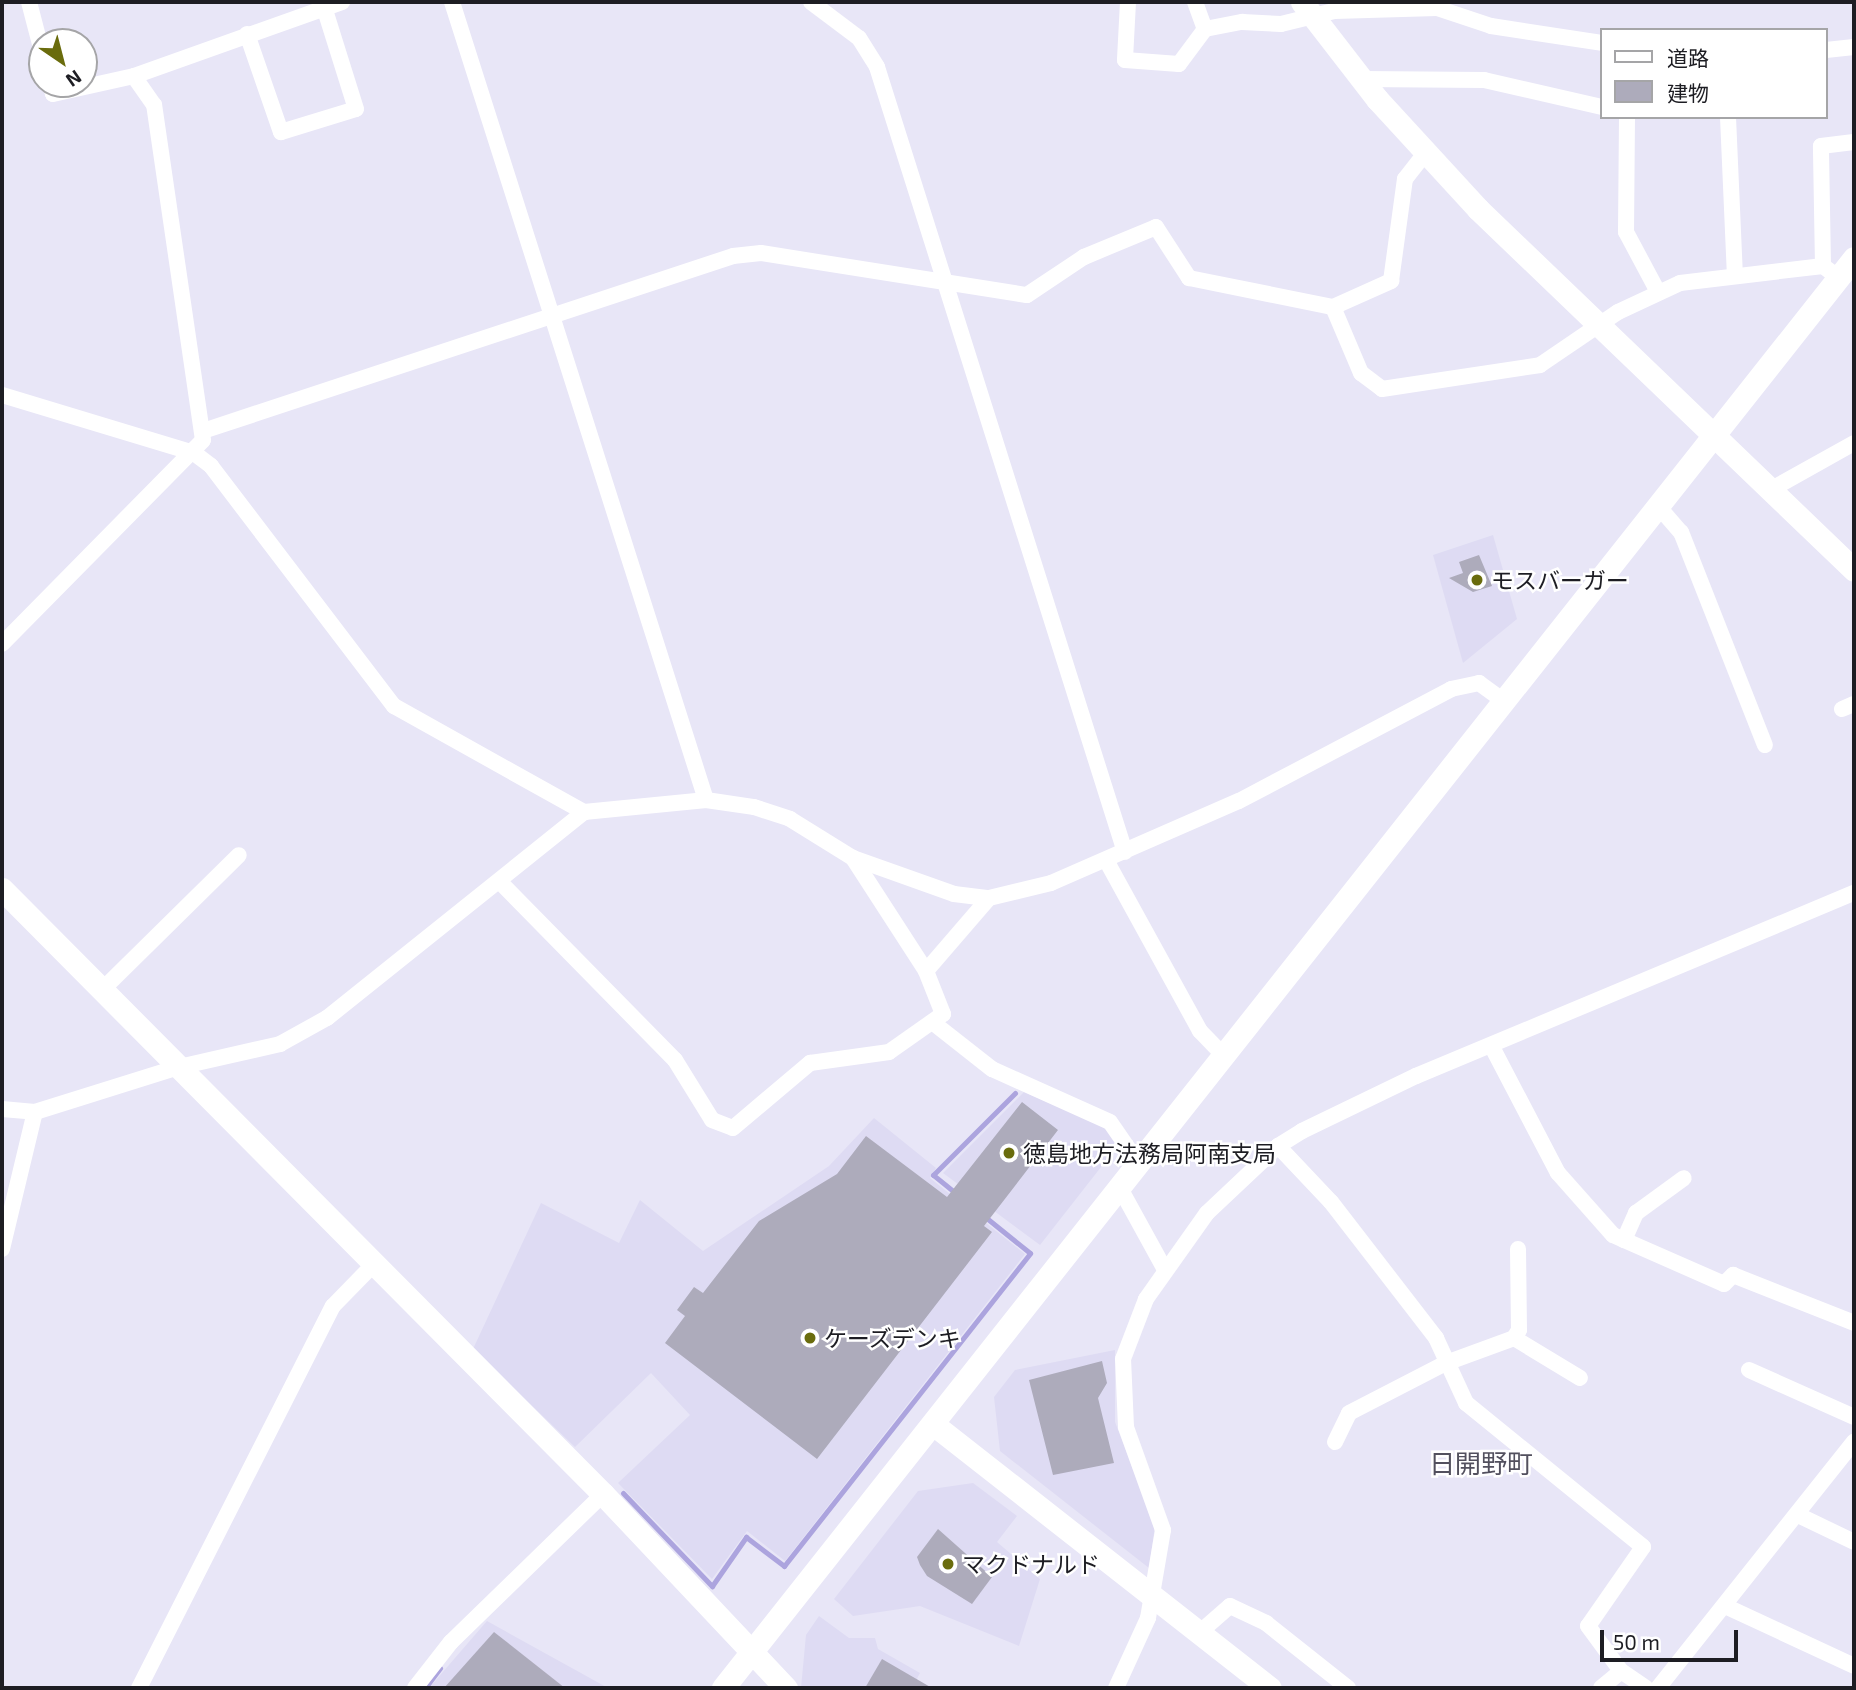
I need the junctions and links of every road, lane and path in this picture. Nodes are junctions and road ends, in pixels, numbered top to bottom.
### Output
1 (29, 2) edge
2 (342, 2) edge
3 (452, 2) edge
4 (811, 2) edge
5 (1128, 2) edge
6 (1195, 2) edge
7 (1451, 6) edge
8 (325, 10) junction
9 (1307, 10) edge
10 (36, 28) edge
11 (1205, 29) junction
12 (247, 34) junction
13 (1601, 43) edge
14 (1854, 47) edge
15 (1828, 50) edge
16 (134, 76) junction
17 (1362, 79) junction
18 (98, 84) edge
19 (1601, 107) edge
20 (1627, 119) edge
21 (1728, 119) edge
22 (1854, 142) edge
23 (1426, 152) junction
24 (1844, 267) edge
25 (1735, 276) junction
26 (948, 283) junction
27 (1657, 290) junction
28 (1333, 307) junction
29 (553, 317) junction
30 (1598, 326) junction
31 (2, 395) edge
32 (203, 431) junction
33 (1712, 436) junction
34 (1854, 443) edge
35 (194, 453) junction
36 (1770, 490) junction
37 (1658, 506) junction
38 (1854, 570) edge
39 (2, 644) edge
40 (1504, 701) junction
41 (1765, 745) dead end
42 (706, 800) junction
43 (584, 812) junction
44 (1125, 852) junction
45 (239, 855) dead end
46 (853, 858) junction
47 (1106, 860) junction
48 (501, 883) junction
49 (2, 889) edge
50 (1854, 893) edge
51 (989, 898) junction
52 (926, 971) junction
53 (102, 990) junction
54 (936, 1025) junction
55 (1491, 1045) junction
56 (1224, 1056) junction
57 (178, 1067) junction
58 (2, 1109) edge
59 (35, 1112) junction
60 (1278, 1146) junction
61 (1139, 1164) junction
62 (1684, 1178) dead end
63 (1120, 1188) junction
64 (1625, 1240) junction
65 (2, 1249) edge
66 (1518, 1249) dead end
67 (374, 1264) junction
68 (1164, 1268) junction
69 (1854, 1323) edge
70 (1514, 1338) junction
71 (1446, 1363) junction
72 (1749, 1370) dead end
73 (1580, 1378) dead end
74 (1854, 1417) edge
75 (933, 1424) junction
76 (1335, 1442) dead end
77 (1854, 1443) edge
78 (603, 1494) junction
79 (1798, 1515) junction
80 (1854, 1542) edge
81 (1154, 1596) junction
82 (1725, 1606) junction
83 (1199, 1633) junction
84 (752, 1652) junction
85 (1854, 1666) edge
86 (1621, 1671) junction
87 (139, 1688) edge
88 (415, 1688) edge
89 (723, 1688) edge
90 (786, 1688) edge
91 (1116, 1688) edge
92 (1270, 1688) edge
93 (1348, 1688) edge
94 (1601, 1688) edge
95 (1646, 1688) edge
96 (1658, 1688) edge

1 - 10 street
2 - 8 street
3 - 29 street
4 - 26 street
5 - 11 street
6 - 11 street
7 - 9 street
7 - 13 street
8 - 12 street
8 - 12 street
9 - 11 street
9 - 17 street
12 - 16 street
14 - 15 street
16 - 18 street
16 - 32 street
17 - 19 street
17 - 23 street
20 - 27 street
21 - 25 street
22 - 24 street
23 - 28 street
23 - 30 street
24 - 25 street
24 - 33 street
25 - 27 street
26 - 28 street
26 - 29 street
26 - 44 street
27 - 30 street
28 - 30 street
29 - 32 street
29 - 42 street
30 - 33 street
31 - 35 street
32 - 35 street
33 - 36 street
33 - 37 street
34 - 36 street
35 - 39 street
35 - 43 street
36 - 38 street
37 - 40 street
37 - 41 street
40 - 44 street
40 - 56 street
42 - 43 street
42 - 46 street
43 - 48 street
44 - 47 street
45 - 53 street
46 - 51 street
46 - 52 street
47 - 51 street
47 - 56 street
48 - 54 street
48 - 57 street
49 - 53 street
50 - 55 street
51 - 52 street
52 - 54 street
53 - 57 street
54 - 61 street
55 - 60 street
55 - 64 street
56 - 61 street
57 - 59 street
57 - 67 street
58 - 59 street
59 - 65 street
60 - 68 street
60 - 71 street
61 - 63 street
62 - 64 street
63 - 68 street
63 - 75 street
64 - 69 street
66 - 70 street
67 - 78 street
67 - 87 street
68 - 81 street
70 - 71 street
70 - 73 street
71 - 76 street
71 - 86 street
72 - 74 street
75 - 81 street
75 - 84 street
77 - 79 street
78 - 84 street
78 - 88 street
79 - 80 street
79 - 82 street
81 - 83 street
81 - 91 street
82 - 85 street
82 - 96 street
83 - 92 street
83 - 93 street
84 - 89 street
84 - 90 street
86 - 94 street
86 - 95 street

